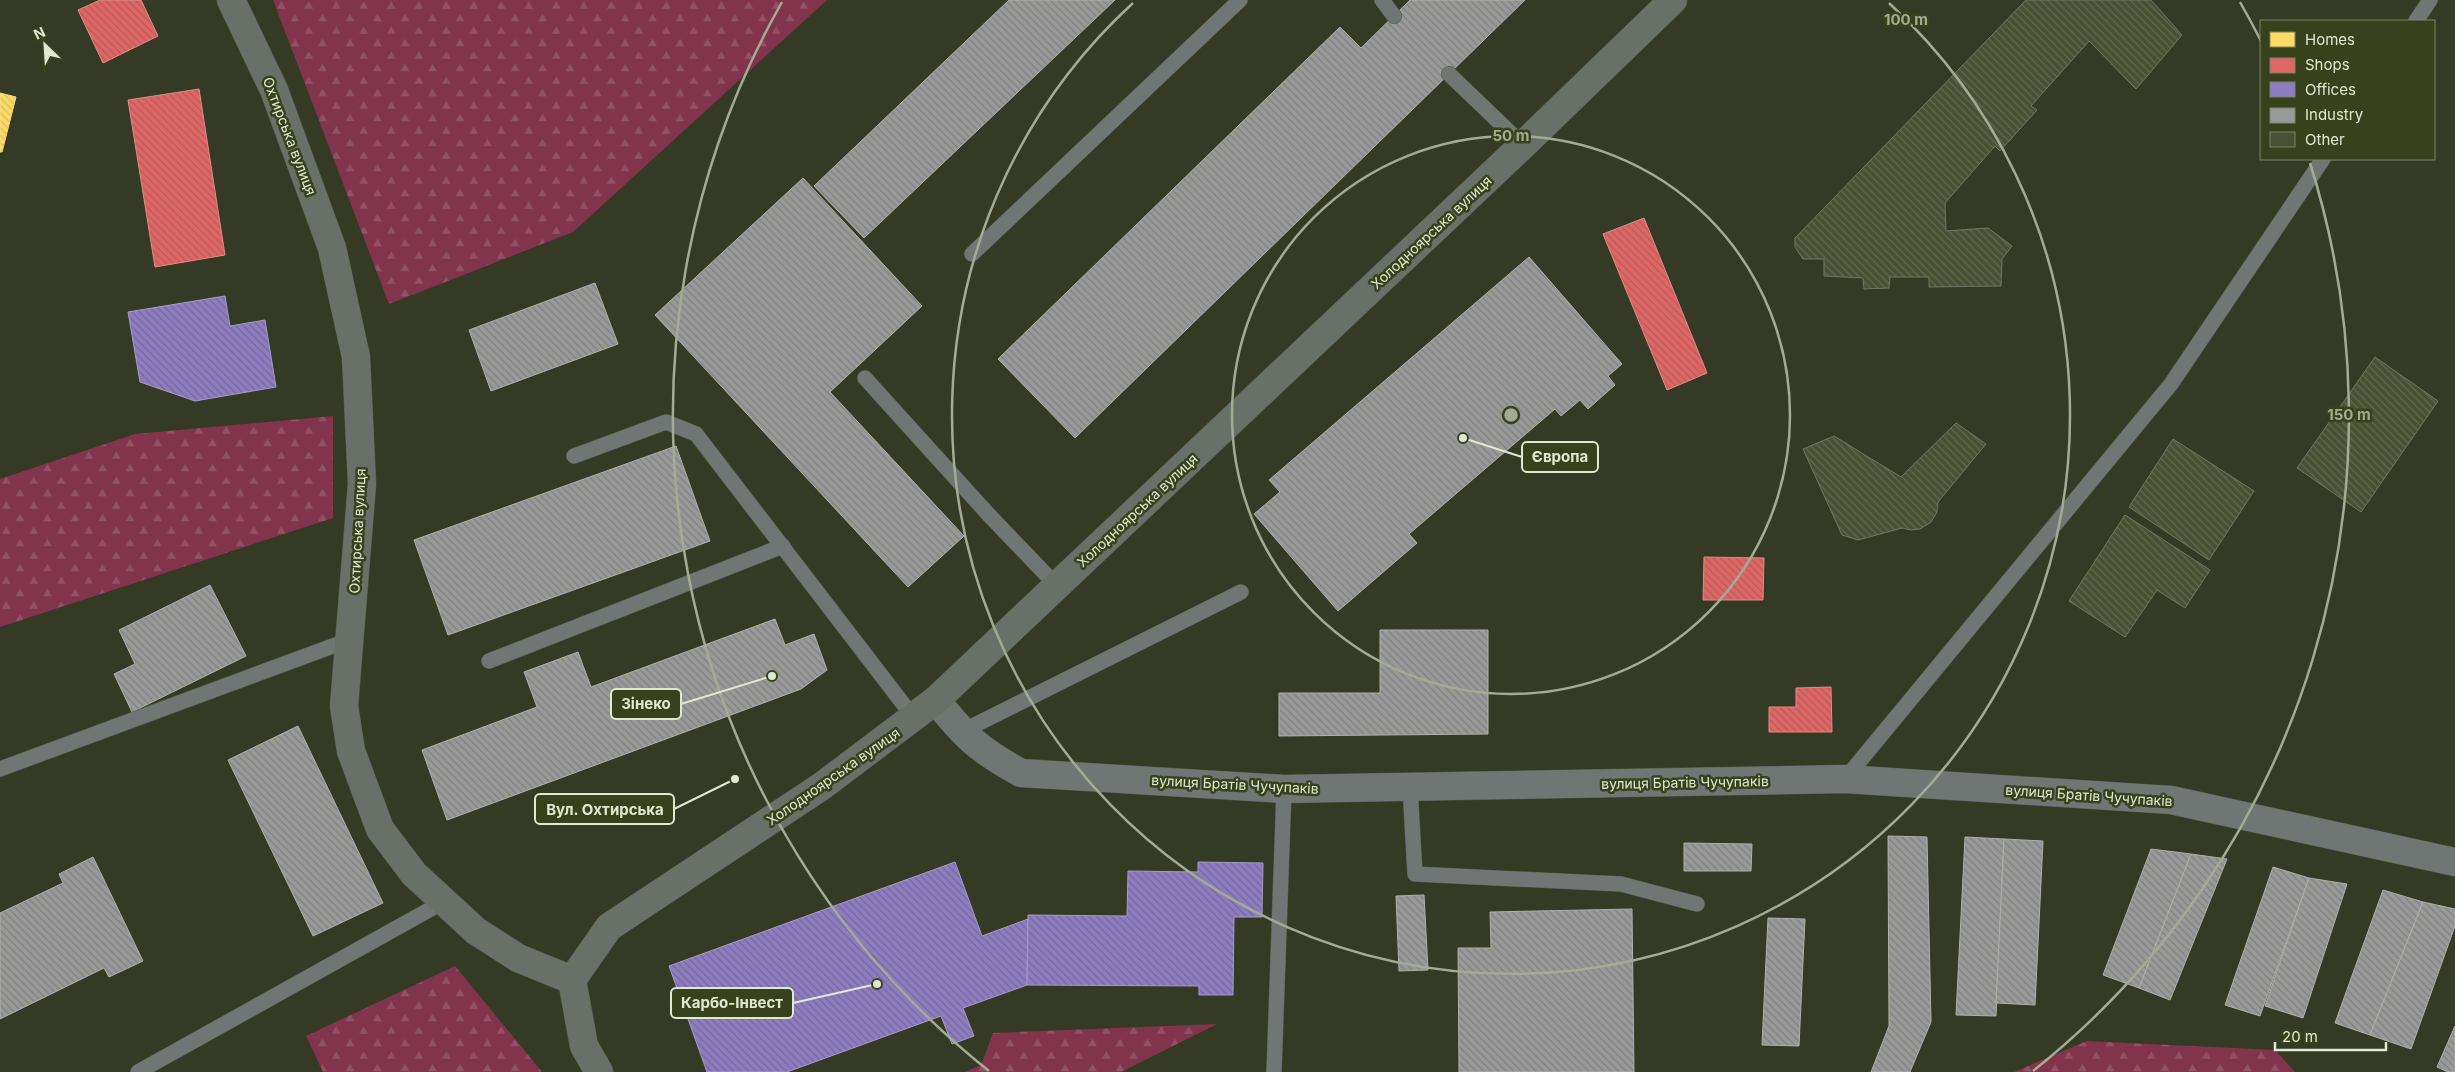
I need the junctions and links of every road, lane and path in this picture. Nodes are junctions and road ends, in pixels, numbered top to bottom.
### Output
1 (231, 0) edge
2 (1240, 0) edge
3 (1382, 0) edge
4 (1673, 0) edge
5 (2430, 0) edge
6 (1394, 16) dead end
7 (2417, 20) edge
8 (1449, 74) dead end
9 (1523, 145) junction
10 (2322, 160) edge
11 (972, 254) dead end
12 (865, 378) dead end
13 (574, 456) dead end
14 (783, 546) junction
15 (1057, 586) junction
16 (1241, 592) dead end
17 (349, 640) junction
18 (489, 661) dead end
19 (936, 700) junction
20 (914, 718) junction
21 (961, 732) junction
22 (0, 769) edge
23 (1845, 779) junction
24 (1410, 787) junction
25 (1284, 789) junction
26 (2455, 862) edge
27 (444, 902) junction
28 (1696, 904) dead end
29 (572, 980) junction
30 (138, 1072) edge
31 (599, 1072) edge
32 (1274, 1072) edge

1 - 17 main road, Охтирська вулиця
2 - 11 lane
3 - 6 lane
4 - 9 main road, Холодноярська вулиця
5 - 7 lane
8 - 9 lane
9 - 15 main road, Холодноярська вулиця
10 - 23 lane
12 - 15 lane
13 - 14 lane
14 - 18 lane
14 - 20 lane
15 - 19 main road, Холодноярська вулиця
16 - 21 lane
17 - 22 lane
17 - 27 main road, Охтирська вулиця
19 - 20 main road, Холодноярська вулиця
19 - 21 street, вулиця Братів Чучупаків
20 - 29 main road, Холодноярська вулиця
21 - 25 street, вулиця Братів Чучупаків
23 - 24 street, вулиця Братів Чучупаків
23 - 26 street, вулиця Братів Чучупаків
24 - 25 street, вулиця Братів Чучупаків
24 - 28 lane
25 - 32 lane
27 - 29 main road, Охтирська вулиця
27 - 30 lane
29 - 31 main road

